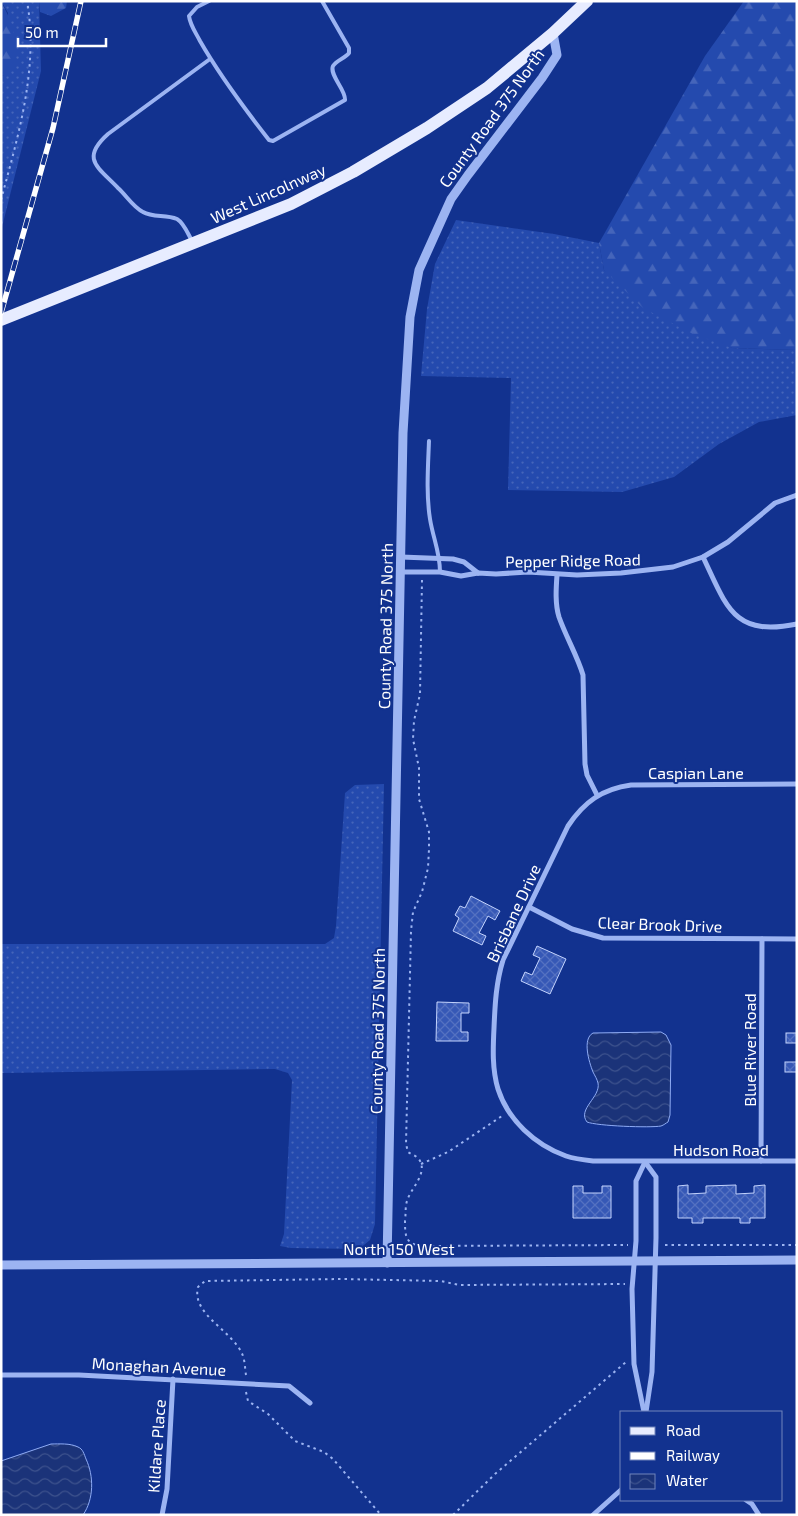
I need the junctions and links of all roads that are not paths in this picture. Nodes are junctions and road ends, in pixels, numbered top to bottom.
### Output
1 (209, 1) edge
2 (322, 1) edge
3 (587, 1) edge
4 (553, 33) junction
5 (210, 59) junction
6 (194, 243) junction
7 (1, 320) edge
8 (429, 441) dead end
9 (797, 495) edge
10 (401, 557) junction
11 (703, 557) junction
12 (440, 558) junction
13 (401, 572) junction
14 (440, 572) junction
15 (478, 573) junction
16 (557, 575) junction
17 (797, 624) edge
18 (797, 784) edge
19 (597, 795) junction
20 (529, 907) junction
21 (762, 939) junction
22 (797, 939) edge
23 (761, 1161) junction
24 (797, 1161) edge
25 (645, 1162) junction
26 (797, 1260) edge
27 (629, 1262) junction
28 (655, 1262) junction
29 (387, 1263) junction
30 (1, 1265) edge
31 (1, 1375) edge
32 (173, 1379) junction
33 (310, 1403) dead end
34 (645, 1411) edge
35 (645, 1411) edge
36 (620, 1491) edge
37 (748, 1501) edge
38 (162, 1515) edge
39 (593, 1515) edge
40 (759, 1515) edge

1 - 5 lane
2 - 5 lane
3 - 4 main road, West Lincolnway
4 - 6 main road, West Lincolnway
4 - 10 street, County Road 375 North
5 - 6 lane
6 - 7 main road, West Lincolnway
8 - 12 lane
9 - 11 street, Pepper Ridge Road
10 - 12 street, Pepper Ridge Road
10 - 13 street, County Road 375 North
11 - 16 street, Pepper Ridge Road
11 - 17 street
12 - 14 lane
12 - 15 street, Pepper Ridge Road
13 - 14 street, Pepper Ridge Road
13 - 29 street, County Road 375 North
14 - 15 street, Pepper Ridge Road
15 - 16 street, Pepper Ridge Road
16 - 19 street
18 - 19 street, Caspian Lane
19 - 20 street, Brisbane Drive
20 - 21 street, Clear Brook Drive
20 - 25 street, Brisbane Drive
21 - 22 street, Clear Brook Drive
21 - 23 street, Blue River Road
23 - 24 street, Hudson Road
23 - 25 street, Hudson Road
25 - 27 street
25 - 28 street
26 - 28 street, North 150 West
27 - 28 street, North 150 West
27 - 29 street, North 150 West
27 - 34 street
28 - 35 street
29 - 30 street, North 150 West
31 - 32 street, Monaghan Avenue
32 - 33 street, Monaghan Avenue
32 - 38 street, Kildare Place
36 - 39 street
37 - 40 street

